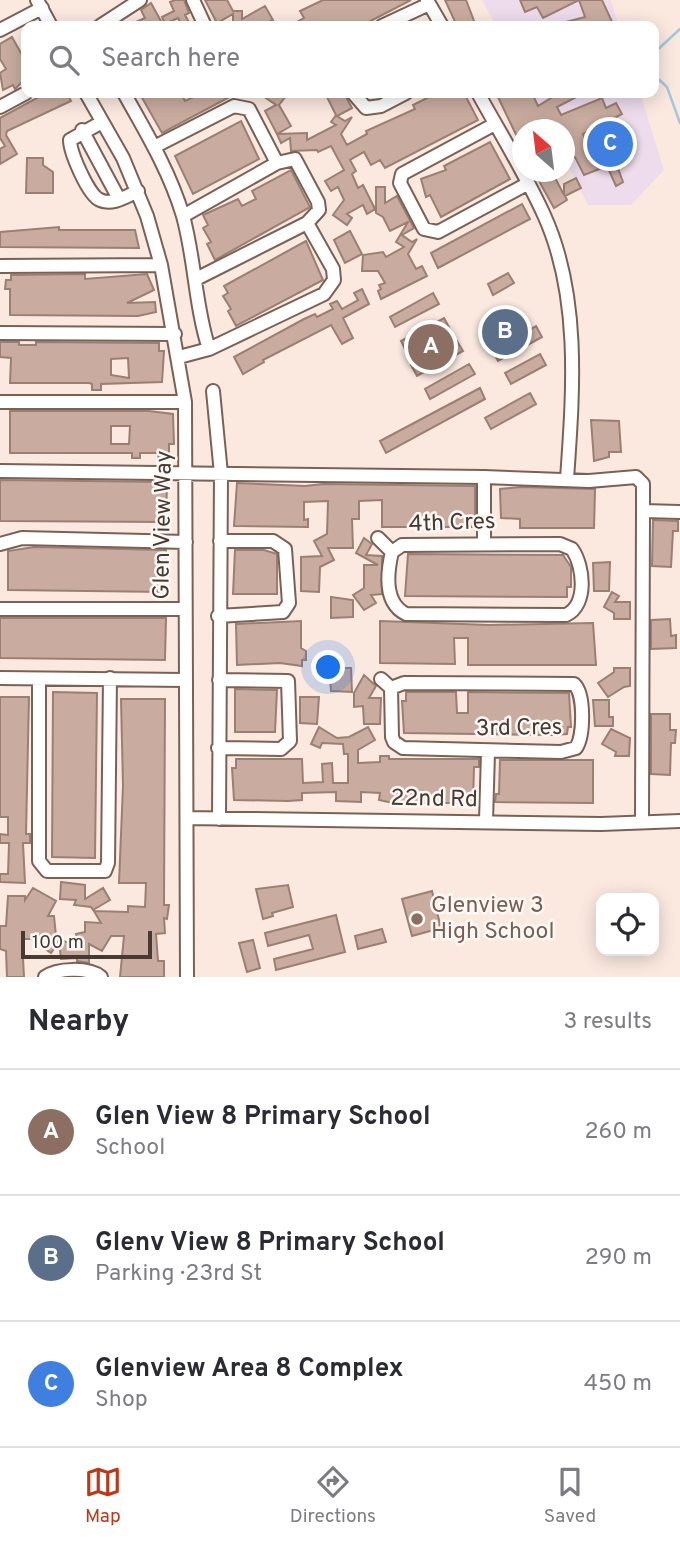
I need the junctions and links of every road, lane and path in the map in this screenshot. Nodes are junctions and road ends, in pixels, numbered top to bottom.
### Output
1 (141, 0) edge
2 (193, 0) edge
3 (428, 2) edge
4 (40, 4) edge
5 (48, 21) edge
6 (108, 21) edge
7 (203, 21) edge
8 (392, 21) edge
9 (439, 21) edge
10 (0, 30) edge
11 (21, 96) edge
12 (89, 98) edge
13 (127, 98) edge
14 (357, 98) edge
15 (396, 98) edge
16 (481, 98) edge
17 (0, 107) edge
18 (102, 122) junction
19 (495, 124) junction
20 (82, 130) junction
21 (154, 147) junction
22 (277, 163) junction
23 (527, 184) junction
24 (138, 191) junction
25 (119, 199) junction
26 (183, 216) junction
27 (307, 223) junction
28 (162, 265) junction
29 (0, 266) edge
30 (196, 279) junction
31 (0, 333) edge
32 (175, 334) junction
33 (209, 349) junction
34 (179, 357) junction
35 (213, 391) dead end
36 (0, 402) edge
37 (185, 402) junction
38 (0, 471) edge
39 (187, 474) junction
40 (221, 474) junction
41 (484, 477) junction
42 (567, 479) junction
43 (643, 510) junction
44 (680, 512) edge
45 (378, 538) dead end
46 (220, 541) junction
47 (186, 542) junction
48 (0, 544) edge
49 (484, 544) junction
50 (391, 552) junction
51 (0, 609) edge
52 (184, 609) junction
53 (218, 616) junction
54 (0, 678) edge
55 (110, 678) junction
56 (39, 679) junction
57 (185, 680) junction
58 (219, 680) junction
59 (218, 748) junction
60 (488, 752) junction
61 (187, 818) junction
62 (219, 819) junction
63 (642, 820) junction
64 (486, 821) junction
65 (680, 821) edge
66 (45, 977) edge
67 (101, 977) edge
68 (187, 977) edge

1 - 6 street
2 - 7 street
3 - 8 street
3 - 9 street
4 - 5 street
4 - 10 street
11 - 17 street
12 - 18 street, Glen View Way
13 - 21 street
14 - 15 street
16 - 19 street
18 - 20 street
18 - 24 street, Glen View Way
19 - 23 street
19 - 23 street
20 - 25 street
20 - 25 street
21 - 22 street
21 - 26 street
22 - 26 street
22 - 27 street
23 - 42 street
24 - 25 street
24 - 28 street, Glen View Way
26 - 30 street
27 - 30 street
27 - 33 street
28 - 29 street
28 - 32 street, Glen View Way
30 - 33 street
31 - 32 street
32 - 34 street, Glen View Way
33 - 34 street
34 - 37 street, Glen View Way
35 - 40 street
36 - 37 street
37 - 39 street, Glen View Way
38 - 39 street
39 - 40 street
39 - 47 street, Glen View Way
40 - 41 street
40 - 46 street
41 - 42 street
41 - 49 street
42 - 43 street
43 - 44 street
43 - 63 street
45 - 50 street
46 - 53 street
46 - 53 street
47 - 48 street
47 - 52 street, Glen View Way
49 - 50 street, 4th Cres
49 - 50 street, 4th Cres
51 - 52 street
52 - 57 street, Glen View Way
53 - 58 street
54 - 56 street
55 - 56 street
55 - 56 street
55 - 57 street
57 - 61 street, Glen View Way
58 - 59 street
58 - 59 street
59 - 62 street
60 - 60 street, 3rd Cres
60 - 64 street
61 - 62 street, 22nd Rd
61 - 68 street, Glen View Way
62 - 64 street, 22nd Rd
63 - 64 street, 22nd Rd
63 - 65 street, 22nd Rd
66 - 67 street

